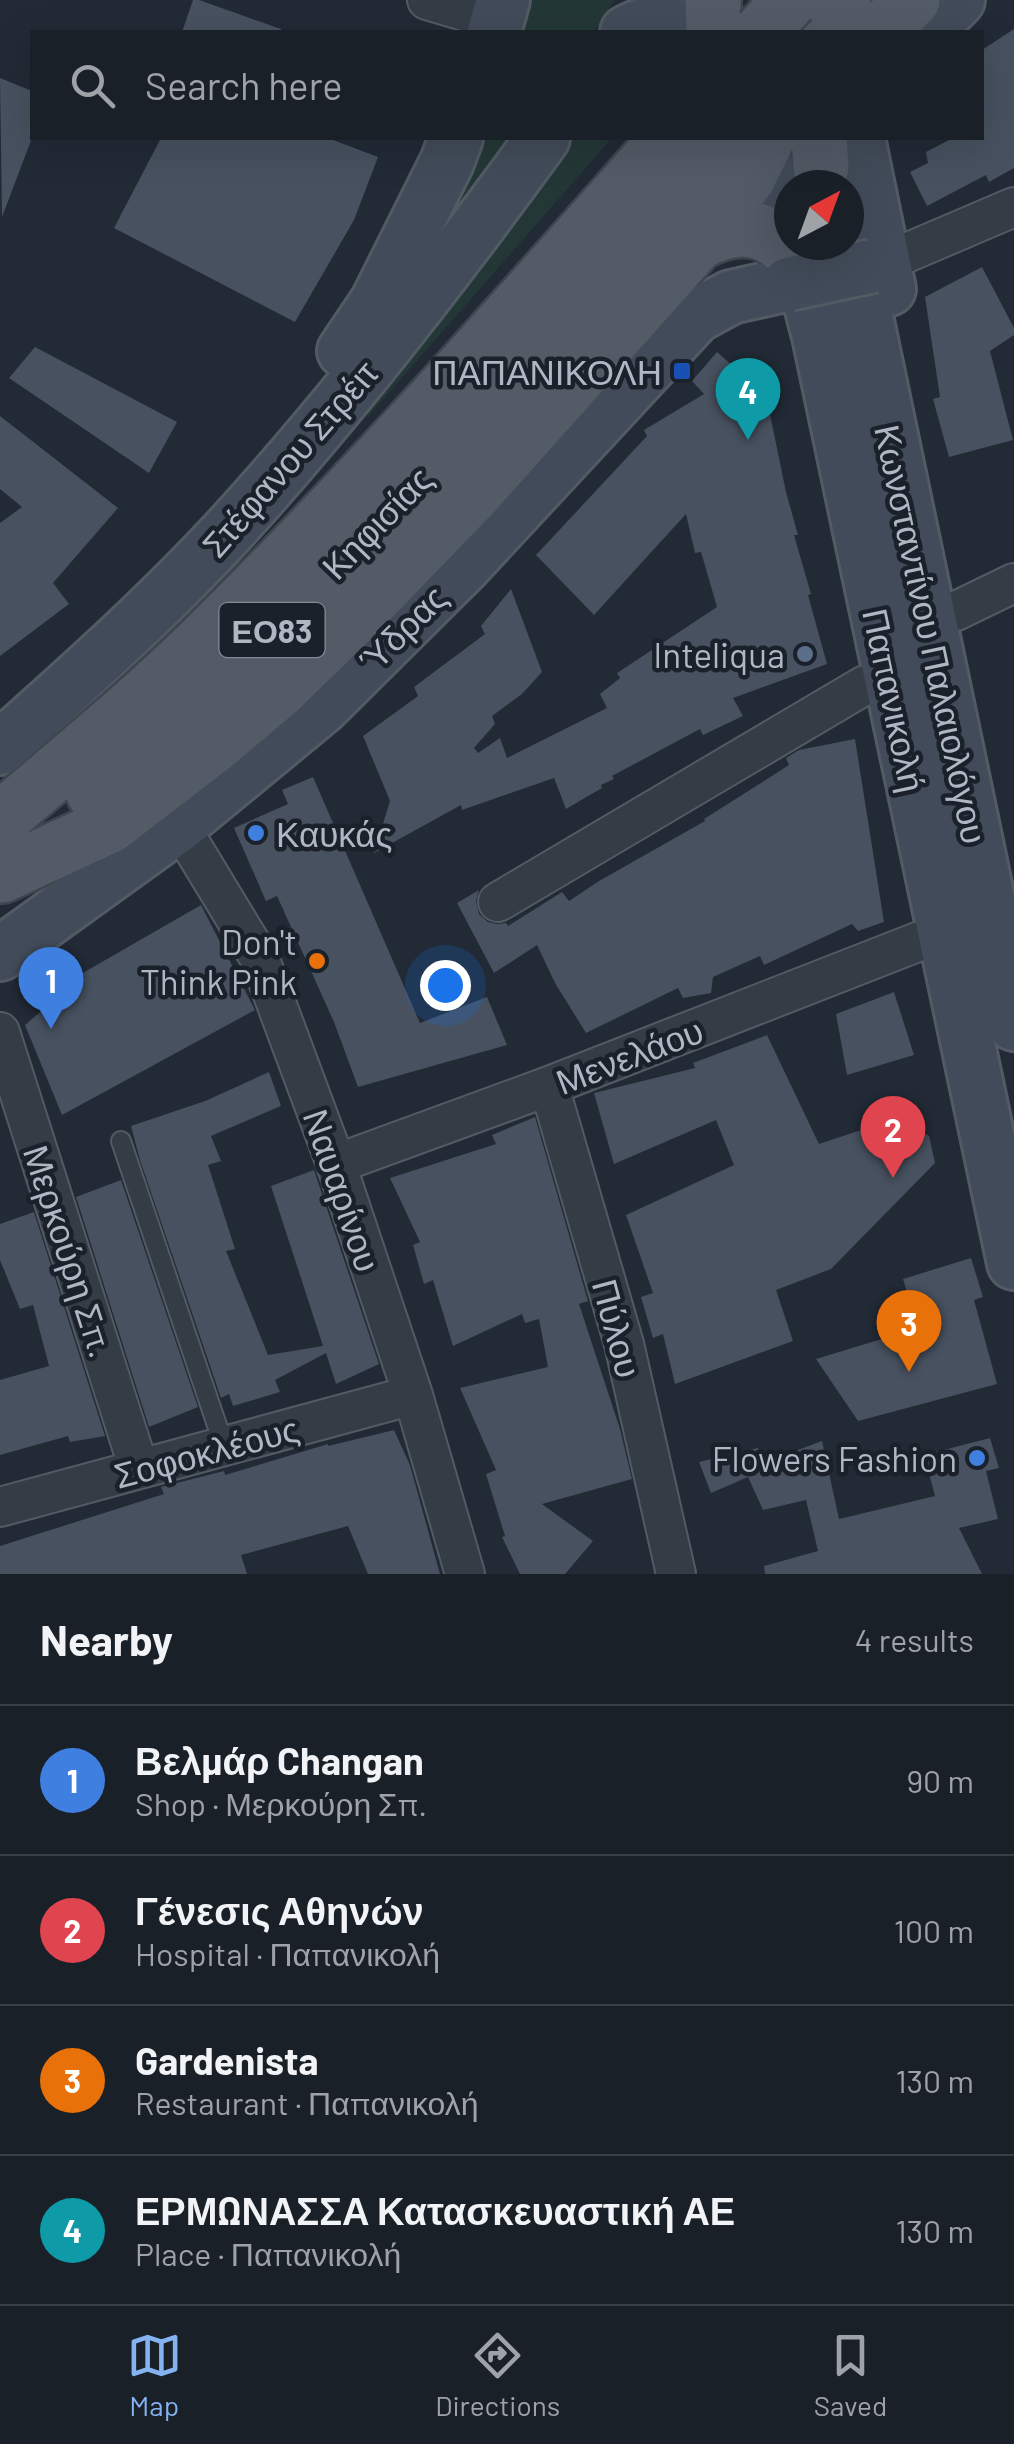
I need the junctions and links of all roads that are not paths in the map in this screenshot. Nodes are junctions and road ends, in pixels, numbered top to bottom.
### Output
1 (427, 0) edge
2 (638, 0) edge
3 (703, 0) edge
4 (714, 0) edge
5 (756, 0) edge
6 (790, 0) edge
7 (842, 0) edge
8 (912, 0) edge
9 (958, 0) edge
10 (498, 18) edge
11 (624, 30) edge
12 (628, 30) edge
13 (709, 30) edge
14 (713, 30) edge
15 (714, 30) edge
16 (764, 30) edge
17 (766, 30) edge
18 (814, 30) edge
19 (882, 30) edge
20 (928, 30) edge
21 (455, 140) edge
22 (542, 140) edge
23 (667, 140) edge
24 (793, 148) edge
25 (1014, 207) edge
26 (774, 237) edge
27 (697, 243) junction
28 (864, 248) edge
29 (820, 260) edge
30 (508, 352) junction
31 (230, 529) junction
32 (1014, 583) edge
33 (956, 611) junction
34 (865, 684) junction
35 (0, 748) edge
36 (0, 820) edge
37 (180, 824) junction
38 (1, 876) edge
39 (1014, 893) edge
40 (498, 902) dead end
41 (920, 941) junction
42 (0, 954) edge
43 (1014, 1024) edge
44 (0, 1032) edge
45 (549, 1086) junction
46 (121, 1141) dead end
47 (990, 1156) junction
48 (336, 1164) junction
49 (1014, 1264) edge
50 (413, 1395) junction
51 (224, 1446) junction
52 (139, 1469) junction
53 (0, 1507) edge
54 (465, 1574) edge
55 (676, 1574) edge

1 - 10 street
2 - 11 street
3 - 14 street
4 - 15 main road
5 - 16 street
6 - 17 main road, bridge
7 - 18 main road
8 - 19 main road
9 - 20 street
12 - 13 street
21 - 31 street
22 - 31 street, Στέφανου Στρέιτ
23 - 30 main road, Κηφισίας / ΕΟ83
24 - 27 main road
24 - 30 main road, Κηφισίας / ΕΟ83
25 - 28 street
26 - 27 main road
27 - 38 main road
29 - 33 street, Κωνσταντίνου Παλαιολόγου
29 - 34 street, Παπανικολή
29 - 37 street, Ύδρας
29 - 43 street, Κωνσταντίνου Παλαιολόγου
29 - 47 street, Παπανικολή
30 - 36 main road, Κηφισίας / ΕΟ83
30 - 38 main road, Κηφισίας / ΕΟ83
31 - 35 street, Στέφανου Στρέιτ
32 - 33 street
33 - 39 street, Κωνσταντίνου Παλαιολόγου
34 - 40 street
34 - 41 street, Παπανικολή
37 - 42 street, Ύδρας
37 - 48 street, Ναυαρίνου
41 - 45 street, Μενελάου
41 - 47 street, Παπανικολή
44 - 52 street, Μερκούρη Σπ.
45 - 48 street, Μενελάου
45 - 55 street, Πύλου
46 - 51 lane
47 - 49 street, Παπανικολή
48 - 50 street, Ναυαρίνου
50 - 51 street, Σοφοκλέους
50 - 54 street, Ναυαρίνου
51 - 52 street, Σοφοκλέους
52 - 53 street, Σοφοκλέους

